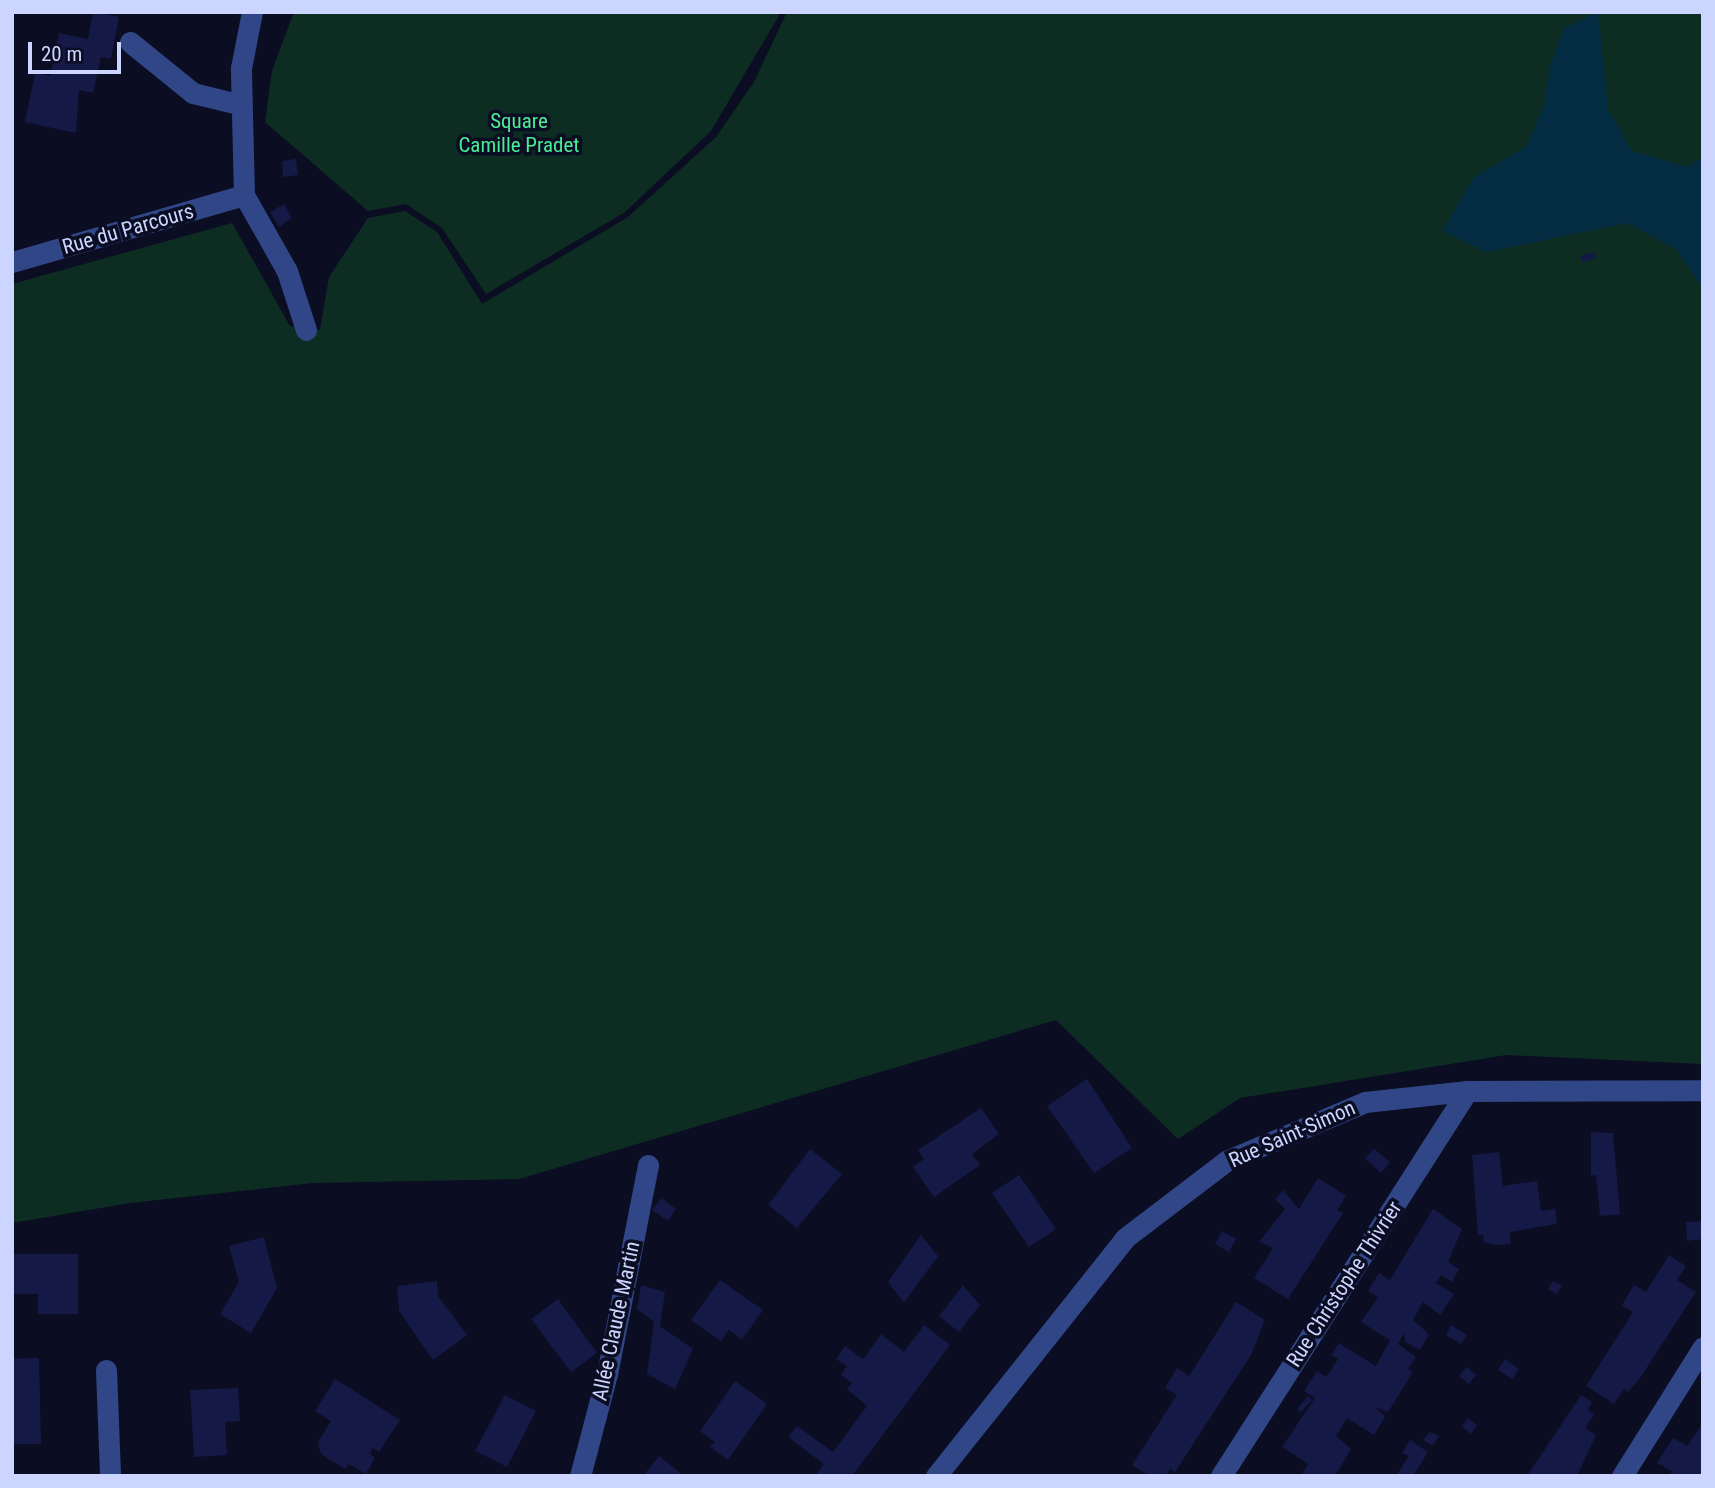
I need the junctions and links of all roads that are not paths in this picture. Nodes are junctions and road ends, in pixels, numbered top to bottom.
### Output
1 (252, 12) edge
2 (130, 42) dead end
3 (242, 105) junction
4 (244, 195) junction
5 (12, 262) edge
6 (306, 330) dead end
7 (1703, 1090) edge
8 (1467, 1091) junction
9 (648, 1165) dead end
10 (1703, 1347) edge
11 (106, 1370) dead end
12 (110, 1476) edge
13 (580, 1476) edge
14 (936, 1476) edge
15 (1221, 1476) edge
16 (1622, 1476) edge

1 - 3 street
2 - 3 street
3 - 4 street
4 - 5 street, Rue du Parcours
4 - 6 street
7 - 8 street, Rue Saint-Simon
8 - 14 street, Rue Saint-Simon
8 - 15 street, Rue Christophe Thivrier
9 - 13 street, Allée Claude Martin
10 - 16 street
11 - 12 street

